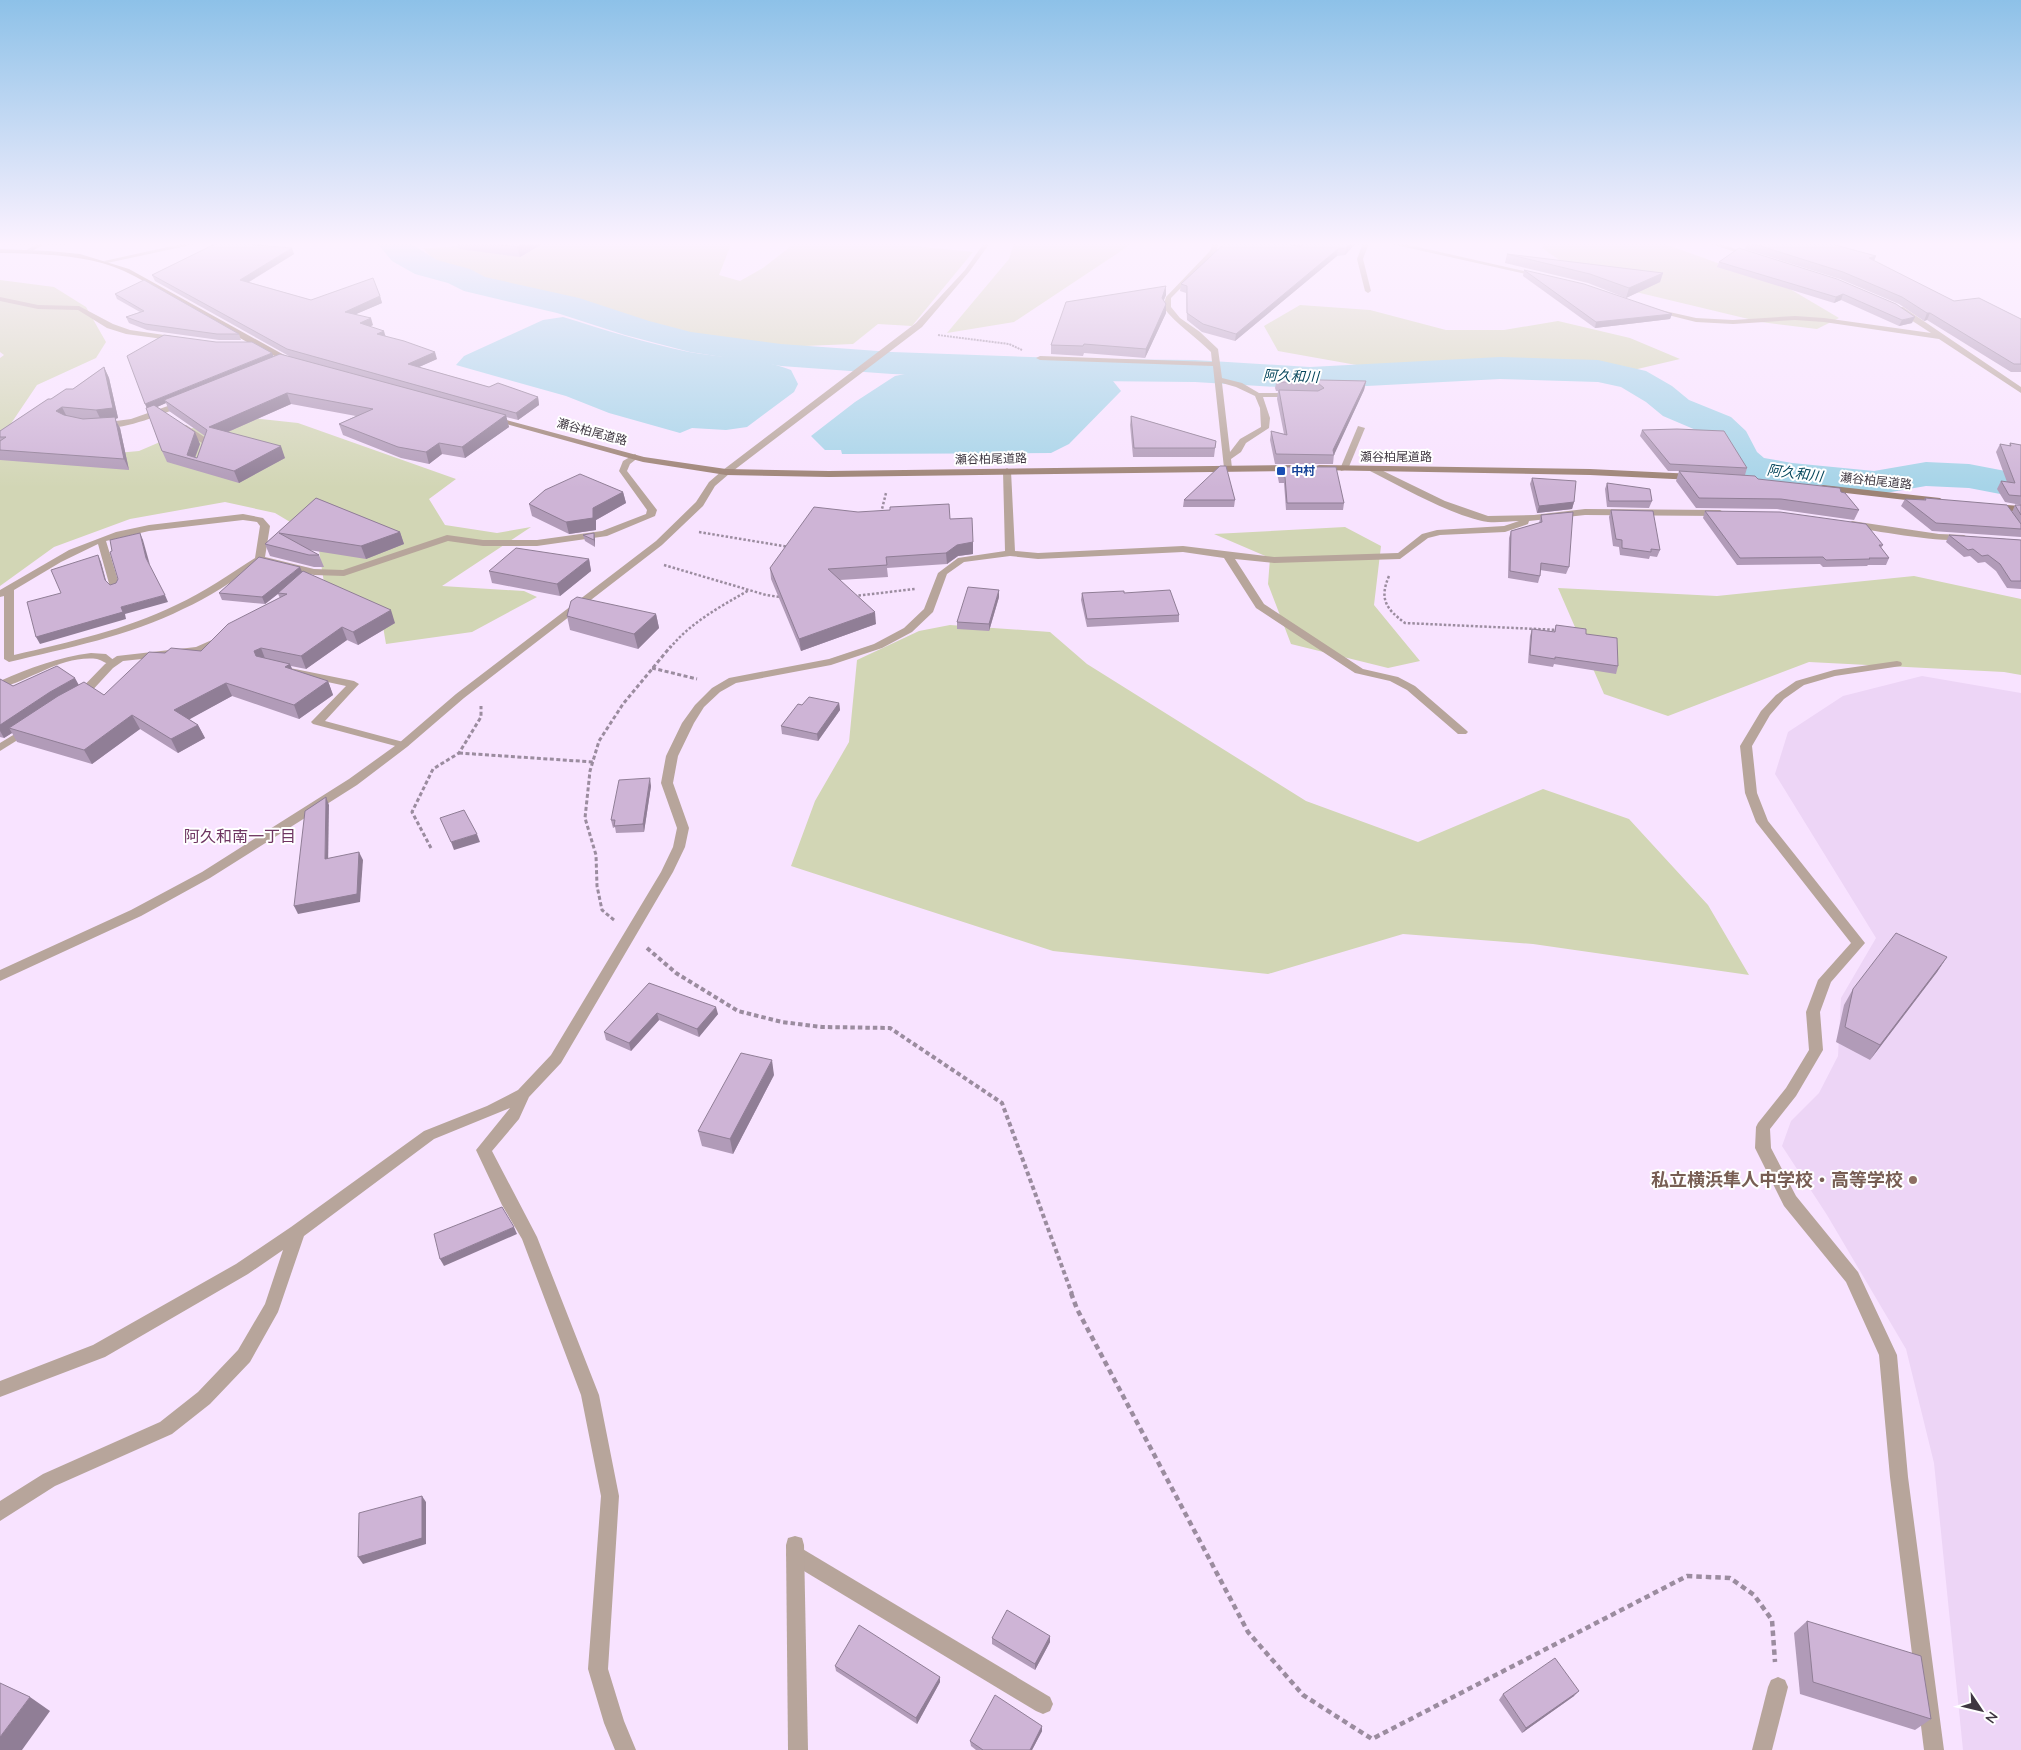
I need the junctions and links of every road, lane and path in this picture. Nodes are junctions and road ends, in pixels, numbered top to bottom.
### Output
1 (108, 325) edge
2 (222, 325) edge
3 (917, 325) edge
4 (1184, 325) edge
5 (1856, 325) edge
6 (1923, 325) edge
7 (910, 332) junction
8 (1942, 337) junction
9 (190, 340) edge
10 (237, 344) edge
11 (256, 344) junction
12 (1040, 358) joint
13 (286, 360) junction
14 (295, 362) edge
15 (277, 363) edge
16 (1217, 365) junction
17 (1218, 378) junction
18 (2021, 379) edge
19 (2005, 380) junction
20 (2021, 391) edge
21 (1258, 395) junction
22 (1307, 396) edge
23 (188, 400) edge
24 (485, 415) edge
25 (168, 417) junction
26 (96, 425) edge
27 (1361, 428) dead end
28 (635, 457) junction
29 (1227, 458) junction
30 (198, 466) edge
31 (1228, 468) junction
32 (1344, 469) junction
33 (1372, 469) junction
34 (1007, 471) junction
35 (726, 472) junction
36 (892, 473) junction
37 (1707, 477) edge
38 (1816, 487) edge
39 (1952, 502) edge
40 (1980, 505) edge
41 (2021, 509) edge
42 (1728, 513) edge
43 (880, 516) edge
44 (1534, 518) junction
45 (1842, 523) edge
46 (677, 528) junction
47 (1976, 539) edge
48 (100, 540) junction
49 (793, 547) edge
50 (1010, 553) junction
51 (1227, 555) junction
52 (1400, 556) junction
53 (640, 558) junction
54 (260, 559) junction
55 (938, 586) junction
56 (115, 587) edge
57 (749, 590) junction
58 (5, 591) edge
59 (850, 596) edge
60 (782, 597) edge
61 (233, 630) edge
62 (1562, 630) edge
63 (111, 662) junction
64 (1897, 664) dead end
65 (283, 669) edge
66 (0, 685) edge
67 (470, 689) junction
68 (70, 701) edge
69 (40, 721) edge
70 (1462, 732) dead end
71 (403, 746) junction
72 (0, 748) edge
73 (459, 753) junction
74 (593, 762) junction
75 (431, 848) dead end
76 (630, 933) junction
77 (0, 976) edge
78 (523, 1094) junction
79 (297, 1232) junction
80 (0, 1389) edge
81 (0, 1512) edge
82 (1778, 1687) joint
83 (1043, 1704) dead end
84 (626, 1750) edge
85 (798, 1750) edge
86 (1762, 1750) edge
87 (1934, 1750) edge

1 - 9 street
2 - 11 main road
3 - 7 street
4 - 16 street
5 - 8 street
6 - 8 street
7 - 12 path
7 - 35 street
8 - 19 street
10 - 11 street
11 - 13 main road
12 - 16 street
13 - 14 main road
13 - 15 street
16 - 17 street
17 - 21 street
17 - 29 street
18 - 19 street
19 - 20 street
21 - 22 street
21 - 29 street
23 - 25 street
24 - 28 main road, 瀬谷柏尾道路
25 - 26 street
25 - 30 street
27 - 32 street
28 - 35 main road, 瀬谷柏尾道路
28 - 54 street
29 - 31 street
31 - 32 main road, 瀬谷柏尾道路
31 - 34 main road, 瀬谷柏尾道路
32 - 33 main road, 瀬谷柏尾道路
33 - 37 main road, 瀬谷柏尾道路
33 - 44 street
34 - 36 main road, 瀬谷柏尾道路
34 - 50 street
35 - 36 main road, 瀬谷柏尾道路
35 - 46 street
36 - 43 path
38 - 39 main road, 瀬谷柏尾道路
40 - 41 main road
42 - 44 street
44 - 52 street
45 - 47 street
46 - 49 path
46 - 53 street
48 - 54 street
48 - 56 street
48 - 58 street
50 - 51 street
50 - 55 street
51 - 52 street
51 - 70 street
52 - 62 path
53 - 57 path
53 - 67 street
54 - 58 street
55 - 59 path
55 - 76 street
57 - 60 path
57 - 74 path
61 - 63 street
63 - 66 street
63 - 68 street
64 - 87 street
65 - 71 street
67 - 71 street
67 - 73 path
69 - 72 street
71 - 77 street
73 - 74 path
73 - 75 path
74 - 76 path
76 - 78 street
76 - 82 path
78 - 79 street
78 - 84 street
79 - 80 street
79 - 81 street
82 - 86 street
83 - 85 street

